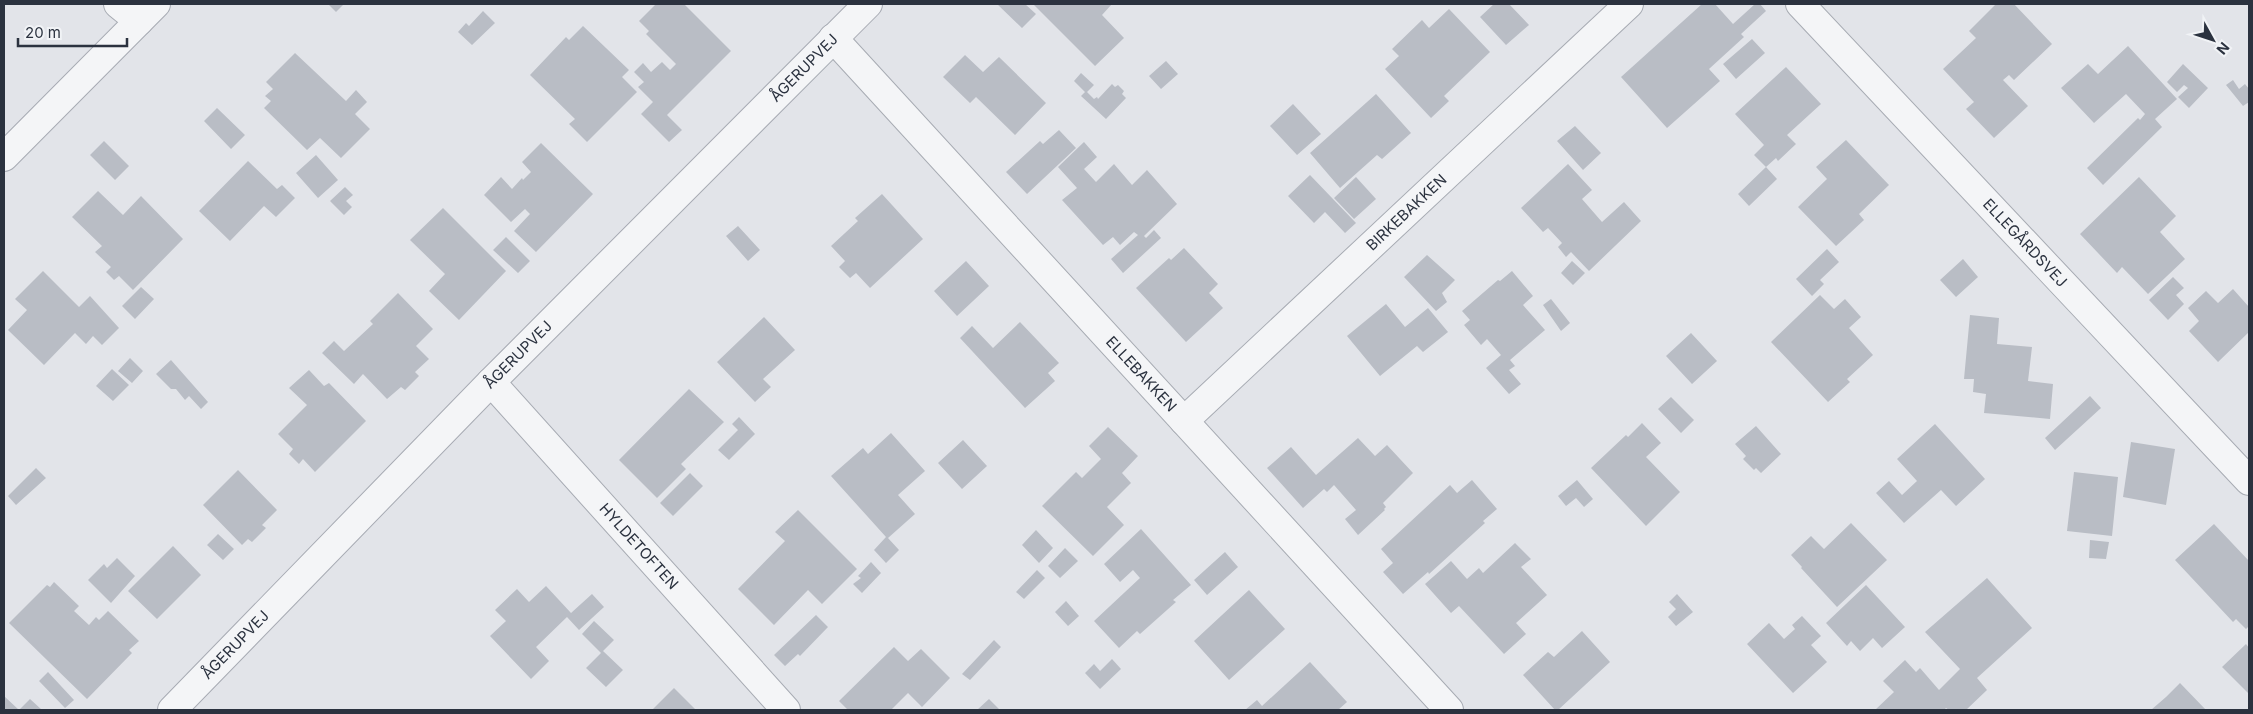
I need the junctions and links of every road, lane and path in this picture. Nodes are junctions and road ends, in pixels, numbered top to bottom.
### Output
1 (118, 4) edge
2 (868, 4) edge
3 (1629, 4) edge
4 (1800, 4) edge
5 (148, 13) edge
6 (833, 38) junction
7 (4, 157) edge
8 (492, 382) junction
9 (1184, 421) junction
10 (2249, 481) edge
11 (172, 710) edge
12 (786, 710) edge
13 (1449, 710) edge

1 - 5 street
2 - 6 street, ÅGERUPVEJ
3 - 9 street, BIRKEBAKKEN
4 - 10 street, ELLEGÅRDSVEJ
5 - 7 street
6 - 8 street, ÅGERUPVEJ
6 - 9 street, ELLEBAKKEN
8 - 11 street, ÅGERUPVEJ
8 - 12 street, HYLDETOFTEN
9 - 13 street, ELLEBAKKEN

